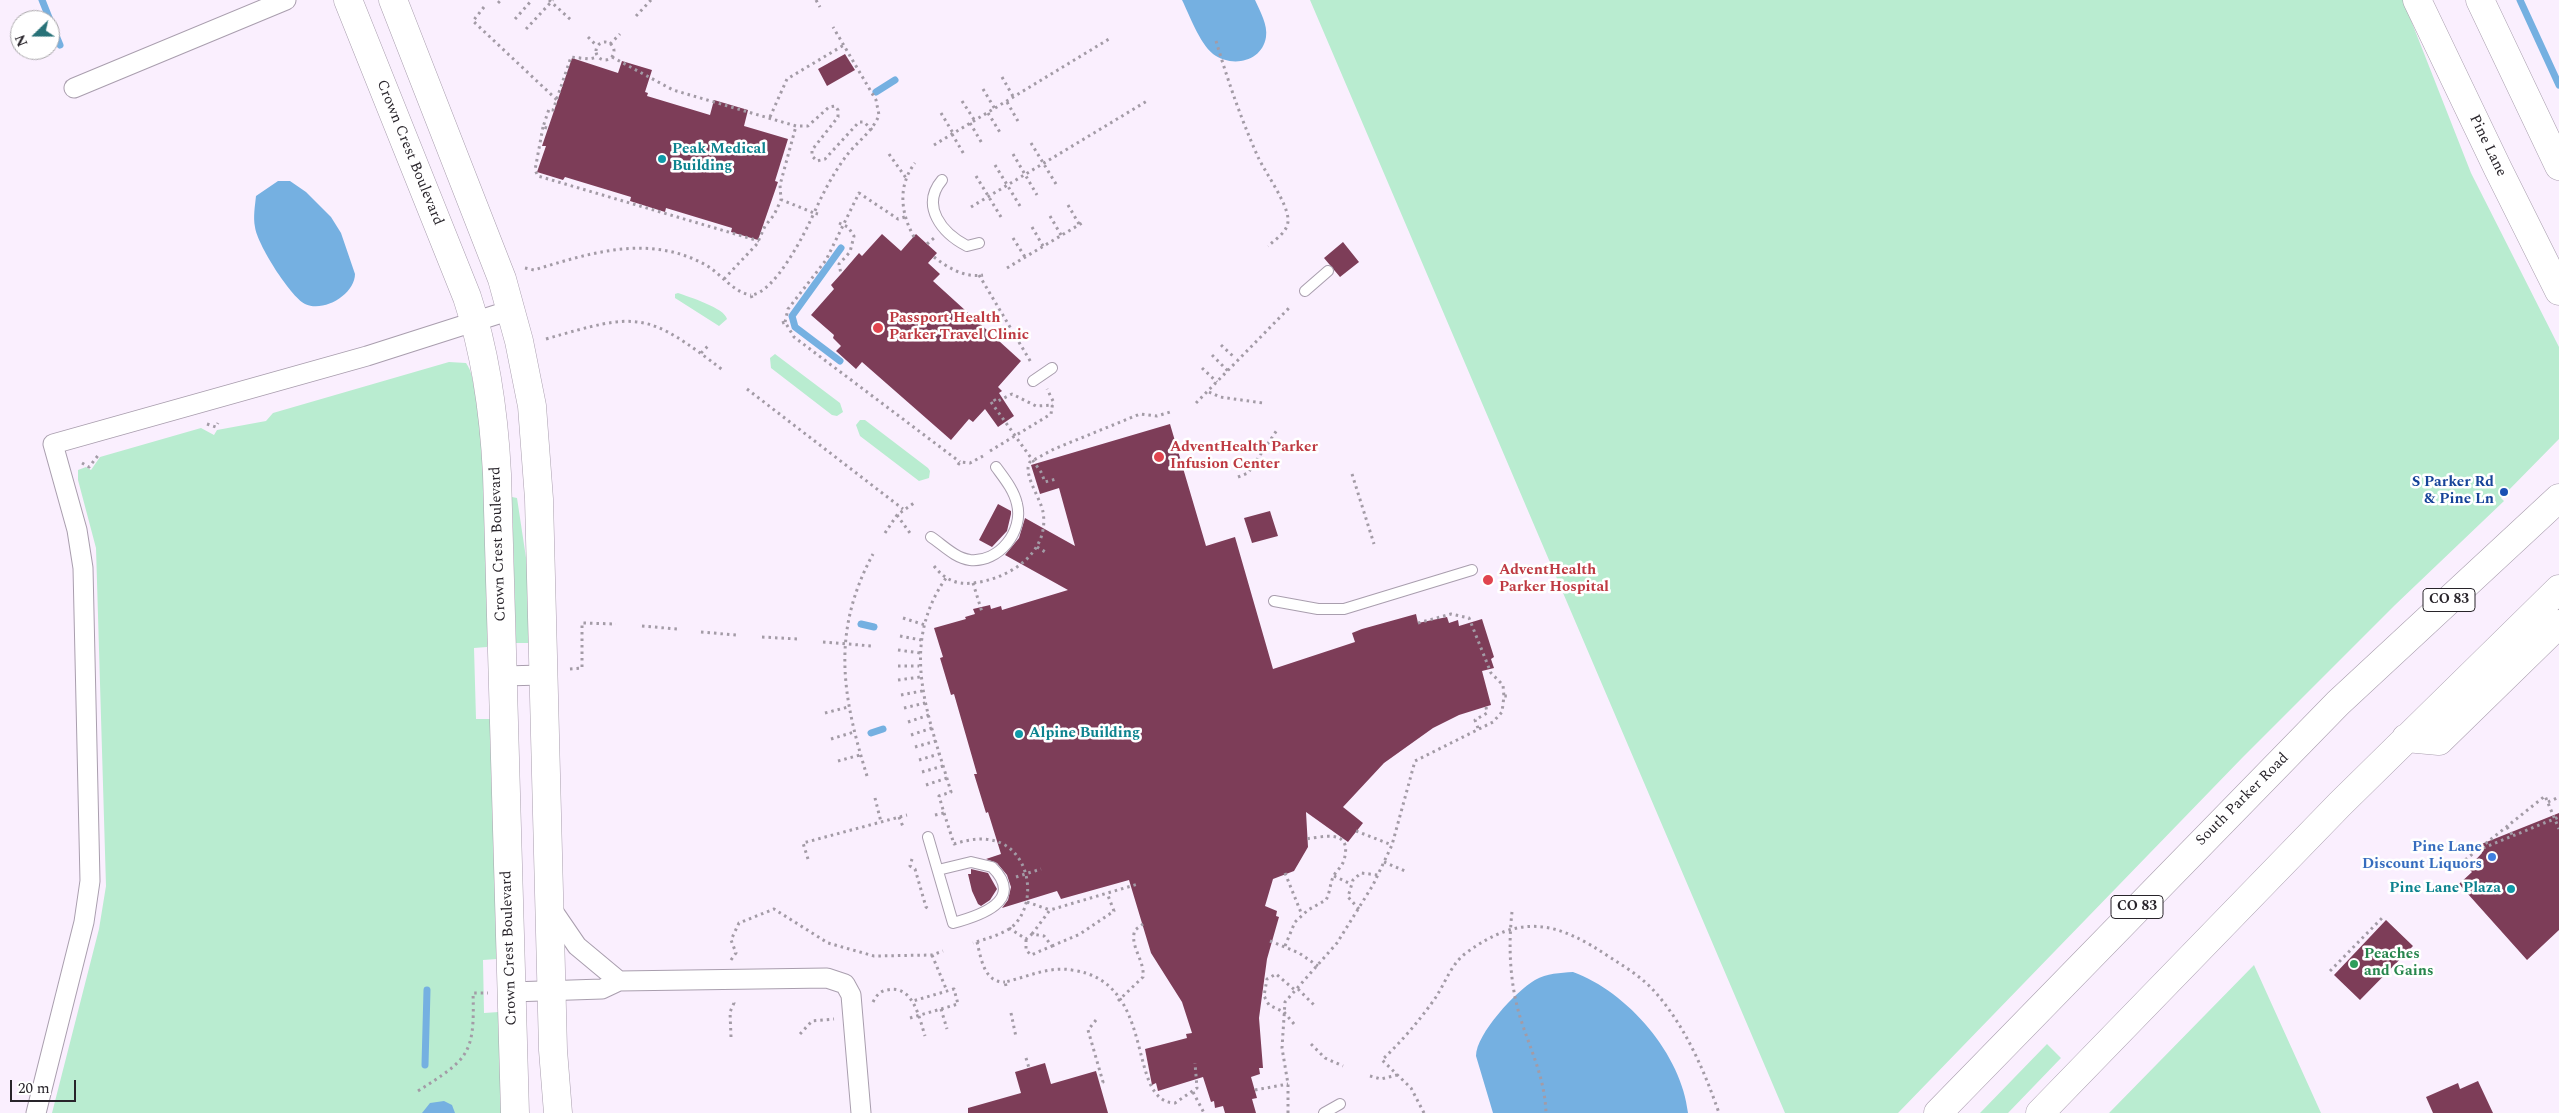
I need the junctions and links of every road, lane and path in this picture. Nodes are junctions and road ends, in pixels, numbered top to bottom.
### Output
1 (286, 0) edge
2 (348, 0) edge
3 (393, 0) edge
4 (532, 0) edge
5 (651, 0) edge
6 (816, 0) edge
7 (2417, 0) edge
8 (2480, 0) edge
9 (551, 1) edge
10 (484, 7) dead end
11 (820, 7) dead end
12 (636, 16) dead end
13 (515, 19) dead end
14 (571, 20) dead end
15 (833, 27) dead end
16 (526, 29) dead end
17 (620, 34) dead end
18 (588, 37) dead end
19 (1110, 39) dead end
20 (1216, 42) dead end
21 (610, 44) junction
22 (844, 45) junction
23 (597, 46) junction
24 (598, 57) junction
25 (612, 57) junction
26 (1002, 77) dead end
27 (74, 88) dead end
28 (983, 89) dead end
29 (1014, 98) junction
30 (557, 100) junction
31 (962, 101) dead end
32 (1147, 101) dead end
33 (1007, 102) junction
34 (995, 109) junction
35 (941, 113) dead end
36 (988, 113) junction
37 (770, 117) junction
38 (974, 121) junction
39 (1019, 123) dead end
40 (970, 124) junction
41 (796, 126) junction
42 (872, 130) junction
43 (952, 134) junction
44 (1001, 134) dead end
45 (1031, 143) dead end
46 (934, 145) dead end
47 (983, 145) dead end
48 (889, 154) dead end
49 (1013, 154) dead end
50 (965, 156) dead end
51 (915, 163) dead end
52 (1043, 163) junction
53 (995, 165) dead end
54 (2559, 166) edge
55 (1025, 174) junction
56 (976, 176) dead end
57 (906, 178) junction
58 (942, 180) dead end
59 (1056, 184) dead end
60 (1008, 185) junction
61 (1037, 195) dead end
62 (989, 196) junction
63 (781, 200) junction
64 (1068, 205) dead end
65 (1020, 206) dead end
66 (971, 207) dead end
67 (816, 213) junction
68 (1050, 216) dead end
69 (905, 217) junction
70 (1001, 217) dead end
71 (841, 224) junction
72 (1032, 227) dead end
73 (1061, 235) junction
74 (914, 236) dead end
75 (1013, 238) dead end
76 (759, 241) junction
77 (979, 243) dead end
78 (1043, 246) junction
79 (1268, 246) dead end
80 (934, 256) dead end
81 (1025, 257) junction
82 (523, 264) dead end
83 (1007, 268) dead end
84 (1328, 271) dead end
85 (841, 274) dead end
86 (724, 279) junction
87 (2559, 290) edge
88 (1305, 291) dead end
89 (1289, 308) dead end
90 (512, 310) junction
91 (474, 322) junction
92 (546, 338) dead end
93 (1221, 345) dead end
94 (708, 346) dead end
95 (701, 353) junction
96 (1212, 355) dead end
97 (1234, 358) dead end
98 (1034, 366) dead end
99 (1052, 368) dead end
100 (1202, 368) dead end
101 (724, 371) dead end
102 (1228, 371) junction
103 (1033, 381) dead end
104 (1217, 382) junction
105 (1046, 386) dead end
106 (747, 389) dead end
107 (1209, 392) junction
108 (1196, 403) dead end
109 (1263, 403) dead end
110 (1053, 405) junction
111 (1170, 412) dead end
112 (1277, 430) dead end
113 (996, 467) dead end
114 (1352, 474) dead end
115 (1238, 477) dead end
116 (1056, 479) dead end
117 (2559, 498) edge
118 (914, 504) dead end
119 (903, 509) junction
120 (897, 515) junction
121 (885, 533) dead end
122 (910, 533) dead end
123 (931, 537) dead end
124 (1374, 544) dead end
125 (1037, 547) junction
126 (1047, 553) dead end
127 (873, 554) dead end
128 (934, 566) dead end
129 (1472, 570) dead end
130 (946, 578) junction
131 (973, 583) junction
132 (2559, 589) edge
133 (1274, 601) dead end
134 (982, 612) dead end
135 (903, 618) dead end
136 (616, 624) dead end
137 (1418, 624) dead end
138 (2559, 624) edge
139 (925, 625) junction
140 (642, 626) dead end
141 (678, 629) dead end
142 (702, 632) dead end
143 (736, 635) dead end
144 (900, 636) dead end
145 (762, 637) dead end
146 (797, 640) dead end
147 (921, 640) junction
148 (823, 642) dead end
149 (845, 644) junction
150 (872, 646) dead end
151 (898, 650) dead end
152 (920, 653) junction
153 (898, 666) dead end
154 (920, 666) junction
155 (570, 669) dead end
156 (543, 675) junction
157 (504, 676) junction
158 (920, 677) junction
159 (898, 680) dead end
160 (922, 691) junction
161 (901, 695) dead end
162 (925, 703) junction
163 (1486, 707) dead end
164 (848, 708) junction
165 (904, 708) dead end
166 (825, 713) dead end
167 (929, 715) junction
168 (908, 722) dead end
169 (932, 728) junction
170 (1478, 728) junction
171 (854, 732) junction
172 (912, 735) dead end
173 (831, 738) dead end
174 (2406, 738) junction
175 (936, 740) junction
176 (915, 747) dead end
177 (940, 753) junction
178 (860, 755) junction
179 (919, 760) dead end
180 (838, 761) dead end
181 (943, 766) junction
182 (922, 772) dead end
183 (867, 776) dead end
184 (947, 778) junction
185 (926, 785) dead end
186 (2559, 797) edge
187 (875, 798) dead end
188 (2548, 802) junction
189 (907, 815) dead end
190 (935, 816) dead end
191 (900, 817) junction
192 (2557, 818) edge
193 (882, 822) junction
194 (2507, 827) junction
195 (904, 829) dead end
196 (2559, 829) edge
197 (1356, 831) dead end
198 (2513, 836) junction
199 (928, 837) dead end
200 (1305, 839) dead end
201 (1392, 846) junction
202 (2478, 849) junction
203 (808, 859) dead end
204 (912, 859) dead end
205 (1384, 862) junction
206 (1041, 869) dead end
207 (938, 870) junction
208 (1405, 870) dead end
209 (2450, 872) dead end
210 (1285, 873) dead end
211 (1378, 875) junction
212 (1334, 876) junction
213 (1011, 878) dead end
214 (1138, 884) dead end
215 (1351, 884) junction
216 (1107, 893) junction
217 (1027, 902) dead end
218 (550, 907) junction
219 (1359, 909) junction
220 (930, 910) dead end
221 (1050, 910) junction
222 (1512, 912) dead end
223 (1302, 915) junction
224 (2383, 917) dead end
225 (1143, 924) dead end
226 (1009, 928) dead end
227 (1511, 930) junction
228 (1032, 934) junction
229 (1026, 939) junction
230 (1270, 941) dead end
231 (977, 942) dead end
232 (1052, 946) junction
233 (1285, 946) junction
234 (943, 951) dead end
235 (932, 955) junction
236 (730, 960) dead end
237 (1318, 966) junction
238 (2330, 971) dead end
239 (619, 981) junction
240 (552, 990) junction
241 (1297, 990) junction
242 (947, 991) junction
243 (511, 992) junction
244 (1122, 998) junction
245 (732, 1000) dead end
246 (913, 1001) junction
247 (1118, 1001) dead end
248 (1314, 1004) dead end
249 (942, 1008) junction
250 (872, 1010) dead end
251 (1284, 1012) junction
252 (1011, 1013) dead end
253 (919, 1015) junction
254 (839, 1018) dead end
255 (910, 1018) dead end
256 (1096, 1020) dead end
257 (1294, 1024) dead end
258 (947, 1029) dead end
259 (800, 1034) dead end
260 (925, 1036) dead end
261 (1016, 1036) dead end
262 (731, 1037) dead end
263 (1311, 1044) dead end
264 (1026, 1058) dead end
265 (1196, 1063) dead end
266 (1343, 1066) dead end
267 (1029, 1068) dead end
268 (1398, 1075) junction
269 (1370, 1076) dead end
270 (1100, 1083) dead end
271 (1288, 1084) junction
272 (1255, 1090) dead end
273 (418, 1092) dead end
274 (1194, 1092) junction
275 (1340, 1104) dead end
276 (36, 1113) edge
277 (515, 1113) edge
278 (558, 1113) edge
279 (861, 1113) edge
280 (1204, 1113) edge
281 (1288, 1113) edge
282 (1324, 1113) edge
283 (1424, 1113) edge
284 (1546, 1113) edge
285 (1719, 1113) edge
286 (1938, 1113) edge
287 (2040, 1113) edge

1 - 27 street
2 - 91 main road, Crown Crest Boulevard
3 - 90 main road
4 - 13 path
5 - 12 path
6 - 11 path
7 - 87 main road, Pine Lane
8 - 54 main road
9 - 14 path
9 - 16 path
10 - 30 path
15 - 22 path
17 - 21 path
18 - 23 path
19 - 29 path
20 - 79 path
21 - 23 path
21 - 25 path
22 - 37 path
22 - 42 path
23 - 24 path
24 - 25 path
24 - 30 path
25 - 37 path
26 - 29 path
28 - 34 path
29 - 33 path
30 - 76 path
31 - 38 path
32 - 52 path
33 - 34 path
33 - 39 path
34 - 36 path
35 - 43 path
36 - 38 path
36 - 44 path
37 - 41 path
38 - 40 path
40 - 43 path
40 - 47 path
41 - 42 path
41 - 63 path
42 - 67 path
43 - 46 path
43 - 50 path
45 - 52 path
48 - 57 path
49 - 55 path
51 - 57 path
52 - 55 path
52 - 59 path
53 - 60 path
55 - 60 path
55 - 61 path
56 - 62 path
57 - 69 path
58 - 77 lane
60 - 62 path
60 - 65 path
62 - 66 path
62 - 70 path
63 - 67 path
63 - 76 path
64 - 73 path
67 - 86 path
68 - 73 path
69 - 71 path
69 - 74 path
71 - 85 path
71 - 110 path
72 - 78 path
73 - 78 path
75 - 81 path
76 - 86 path
78 - 81 path
80 - 98 path
81 - 83 path
82 - 86 path
84 - 88 lane
89 - 102 path
90 - 91 street
90 - 156 main road
91 - 157 main road, Crown Crest Boulevard
91 - 276 street
92 - 95 path
93 - 97 path
94 - 95 path
95 - 101 path
96 - 102 path
99 - 103 lane
100 - 104 path
102 - 104 path
104 - 107 path
105 - 110 path
106 - 119 path
107 - 108 path
107 - 109 path
110 - 116 path, bridge
111 - 125 path
112 - 115 path
113 - 123 lane
114 - 124 path
117 - 286 main road, South Parker Road / CO 83
118 - 119 path
119 - 120 path
120 - 121 path
120 - 122 path
125 - 126 path
125 - 131 path
127 - 149 path
128 - 130 path
129 - 133 lane
130 - 131 path
130 - 139 path
131 - 134 path
132 - 174 main road
135 - 139 path
136 - 155 path
137 - 170 path
138 - 174 main road
139 - 147 path
140 - 141 path
142 - 143 path
144 - 147 path
145 - 146 path
147 - 152 path
148 - 149 path
149 - 150 path
149 - 164 path
151 - 152 path
152 - 154 path
153 - 154 path
154 - 158 path
156 - 157 street
156 - 218 main road
157 - 243 main road, Crown Crest Boulevard
158 - 159 path
158 - 160 path
160 - 161 path
160 - 162 path
162 - 165 path
162 - 167 path
163 - 170 path
164 - 166 path
164 - 171 path
167 - 168 path
167 - 169 path
169 - 172 path
169 - 175 path
170 - 201 path
171 - 173 path
171 - 178 path
174 - 287 main road
175 - 176 path
175 - 177 path
177 - 179 path
177 - 181 path
178 - 180 path
178 - 183 path
181 - 182 path
181 - 184 path
184 - 185 path
184 - 190 path
186 - 188 path
187 - 193 path
188 - 192 path
188 - 194 path
189 - 191 path
191 - 193 path
191 - 195 path
192 - 196 path
192 - 198 path
193 - 203 path
194 - 198 path
194 - 202 path
197 - 201 path
198 - 202 path
199 - 207 lane
200 - 212 path
201 - 205 path
202 - 209 path
204 - 220 path
205 - 208 path
205 - 211 path
206 - 213 path
207 - 207 lane
210 - 223 path
211 - 215 path
211 - 219 path
212 - 215 path
212 - 223 path
214 - 216 path
215 - 219 path
216 - 221 path
216 - 232 path
217 - 221 path
218 - 239 street
218 - 240 main road
219 - 237 path
221 - 228 path
222 - 227 path
223 - 233 path
224 - 238 path
225 - 244 path
226 - 229 path
227 - 268 path
227 - 284 path
227 - 285 path
228 - 229 path
228 - 232 path
229 - 232 path
230 - 233 path
231 - 244 path
233 - 237 path
234 - 235 path
235 - 236 path
235 - 242 path
237 - 241 path
239 - 240 street
239 - 279 street
240 - 243 street
240 - 278 main road
241 - 248 path
241 - 251 path
241 - 251 path
242 - 246 path
242 - 249 path
243 - 273 path
243 - 277 main road, Crown Crest Boulevard
244 - 247 path
244 - 274 path
245 - 262 path
246 - 250 path
246 - 253 path
249 - 253 path
249 - 258 path
251 - 257 path
251 - 271 path
252 - 261 path
253 - 255 path
253 - 260 path
254 - 259 path
256 - 270 path
263 - 266 path
264 - 267 path
265 - 274 path
268 - 269 path
268 - 283 path
271 - 272 path
271 - 281 path
274 - 280 path
275 - 282 lane

